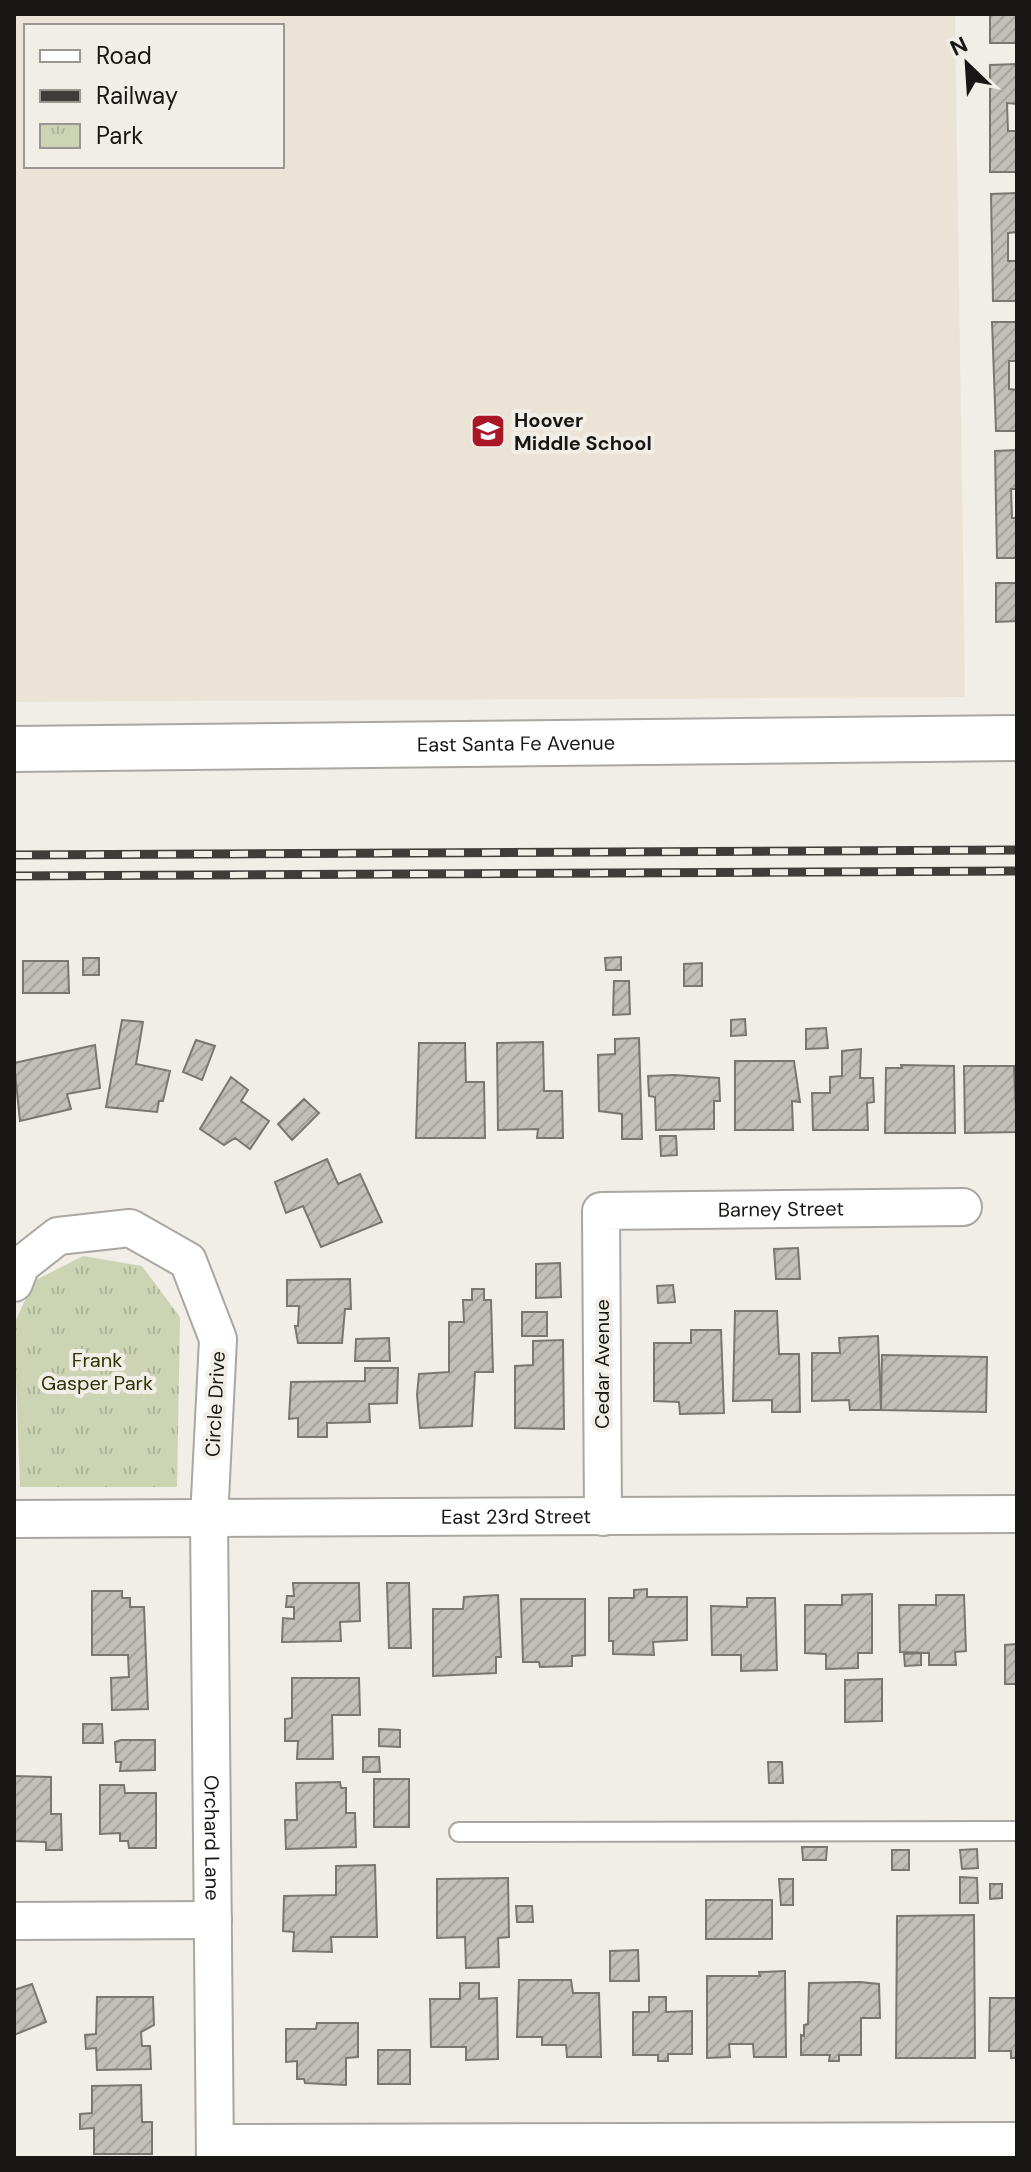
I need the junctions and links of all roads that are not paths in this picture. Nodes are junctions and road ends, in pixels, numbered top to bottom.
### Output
1 (1017, 738) edge
2 (14, 749) edge
3 (963, 1207) dead end
4 (601, 1211) joint
5 (14, 1283) edge
6 (1017, 1514) edge
7 (603, 1517) junction
8 (14, 1519) edge
9 (209, 1519) junction
10 (1017, 1831) edge
11 (459, 1832) dead end
12 (213, 1920) junction
13 (14, 1921) edge
14 (1017, 2141) edge
15 (215, 2151) edge

1 - 2 street, East Santa Fe Avenue
3 - 4 street, Barney Street
4 - 7 street, Cedar Avenue
5 - 9 street, Circle Drive
6 - 7 street, East 23rd Street
7 - 9 street, East 23rd Street
8 - 9 street, East 23rd Street
9 - 12 street, Orchard Lane
10 - 11 lane
12 - 13 street
12 - 15 street, Orchard Lane
14 - 15 street

